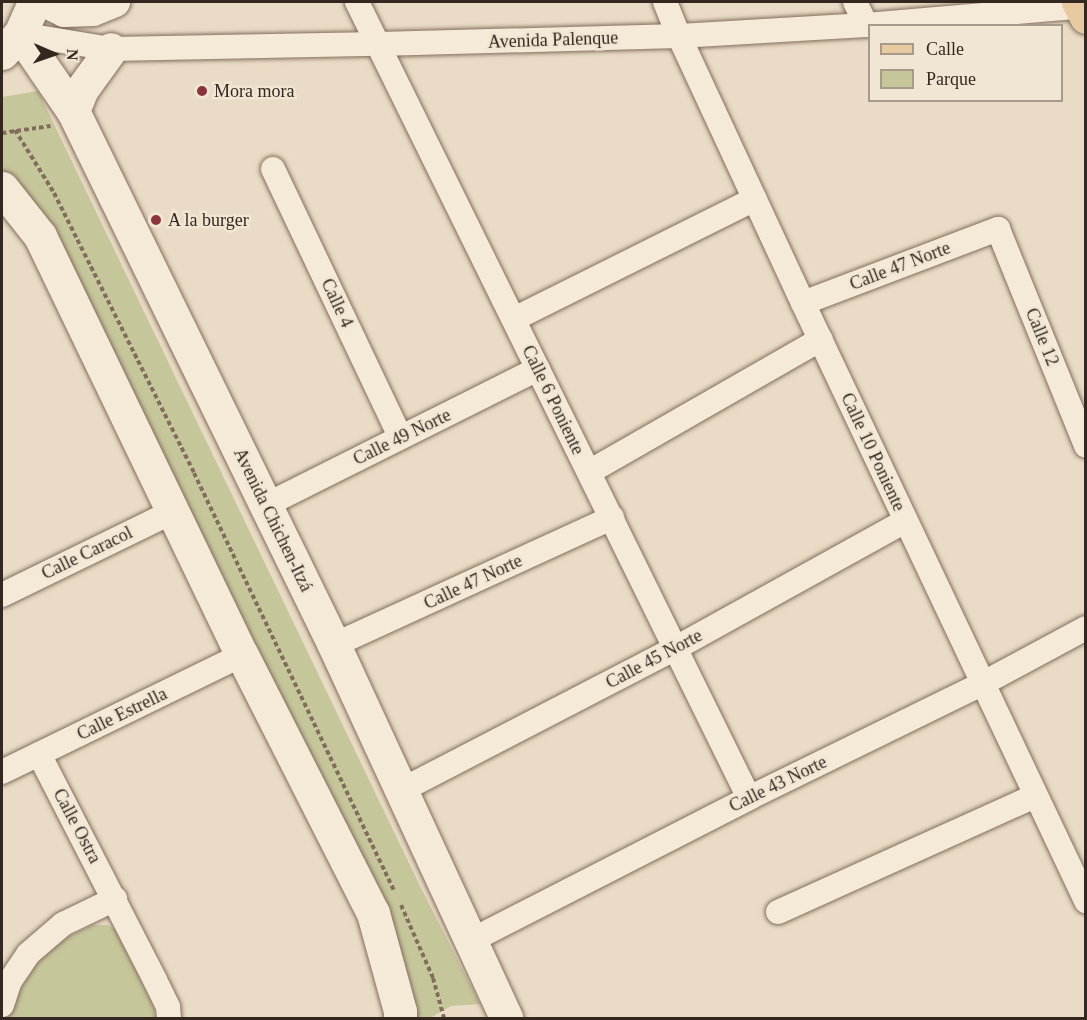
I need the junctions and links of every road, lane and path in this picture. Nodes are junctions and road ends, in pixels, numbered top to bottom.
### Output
1 (34, 2) edge
2 (43, 2) edge
3 (114, 2) edge
4 (357, 2) edge
5 (666, 2) edge
6 (855, 2) edge
7 (1083, 8) edge
8 (879, 24) edge
9 (866, 25) joint
10 (679, 36) junction
11 (11, 43) edge
12 (378, 44) junction
13 (111, 49) junction
14 (73, 111) junction
15 (2, 133) edge
16 (273, 169) dead end
17 (2, 188) edge
18 (755, 199) junction
19 (998, 229) joint
20 (803, 303) junction
21 (514, 319) junction
22 (820, 339) junction
23 (538, 369) junction
24 (1078, 406) edge
25 (400, 437) junction
26 (1086, 446) edge
27 (589, 472) junction
28 (266, 505) junction
29 (172, 512) junction
30 (612, 518) junction
31 (905, 521) junction
32 (2, 595) edge
33 (1086, 628) edge
34 (334, 645) junction
35 (676, 648) junction
36 (242, 655) junction
37 (982, 684) junction
38 (39, 754) junction
39 (2, 772) edge
40 (400, 791) junction
41 (1035, 796) junction
42 (749, 798) junction
43 (115, 898) junction
44 (1086, 901) edge
45 (778, 912) dead end
46 (470, 941) junction
47 (2, 1005) edge
48 (169, 1018) edge
49 (400, 1018) edge
50 (444, 1018) edge
51 (506, 1018) edge

1 - 11 main road
2 - 3 street
4 - 12 street, Calle 6 Poniente
5 - 10 street, Calle 10 Poniente
6 - 9 street
7 - 8 street, Avenida Palenque
9 - 10 street, Avenida Palenque
10 - 12 street, Avenida Palenque
10 - 18 street, Calle 10 Poniente
11 - 13 street, Avenida Palenque
11 - 14 main road, Avenida Chichen-Itzá
12 - 13 street, Avenida Palenque
12 - 21 street, Calle 6 Poniente
13 - 14 main road
14 - 28 main road, Avenida Chichen-Itzá
15 - 50 path
16 - 25 street, Calle 4
17 - 29 main road
18 - 20 street, Calle 10 Poniente
18 - 21 street
19 - 20 street, Calle 47 Norte
19 - 24 street, Calle 12
20 - 22 street, Calle 10 Poniente
21 - 23 street, Calle 6 Poniente
22 - 27 street
22 - 31 street, Calle 10 Poniente
23 - 25 street, Calle 49 Norte
23 - 27 street, Calle 6 Poniente
24 - 26 street, Calle 12
25 - 28 street, Calle 49 Norte
27 - 30 street, Calle 6 Poniente
28 - 34 main road, Avenida Chichen-Itzá
29 - 32 street, Calle Caracol
29 - 36 main road
30 - 34 street, Calle 47 Norte
30 - 35 street, Calle 6 Poniente
31 - 35 street, Calle 45 Norte
31 - 37 street, Calle 10 Poniente
33 - 37 street, Calle 43 Norte
34 - 40 main road, Avenida Chichen-Itzá
35 - 40 street, Calle 45 Norte
35 - 42 street, Calle 6 Poniente
36 - 38 street, Calle Estrella
36 - 49 main road
37 - 41 street, Calle 10 Poniente
37 - 42 street, Calle 43 Norte
38 - 39 street, Calle Estrella
38 - 43 street, Calle Ostra
40 - 46 main road, Avenida Chichen-Itzá
41 - 44 street, Calle 10 Poniente
41 - 45 street
42 - 46 street, Calle 43 Norte
43 - 47 street
43 - 48 street, Calle Ostra
46 - 51 main road, Avenida Chichen-Itzá

